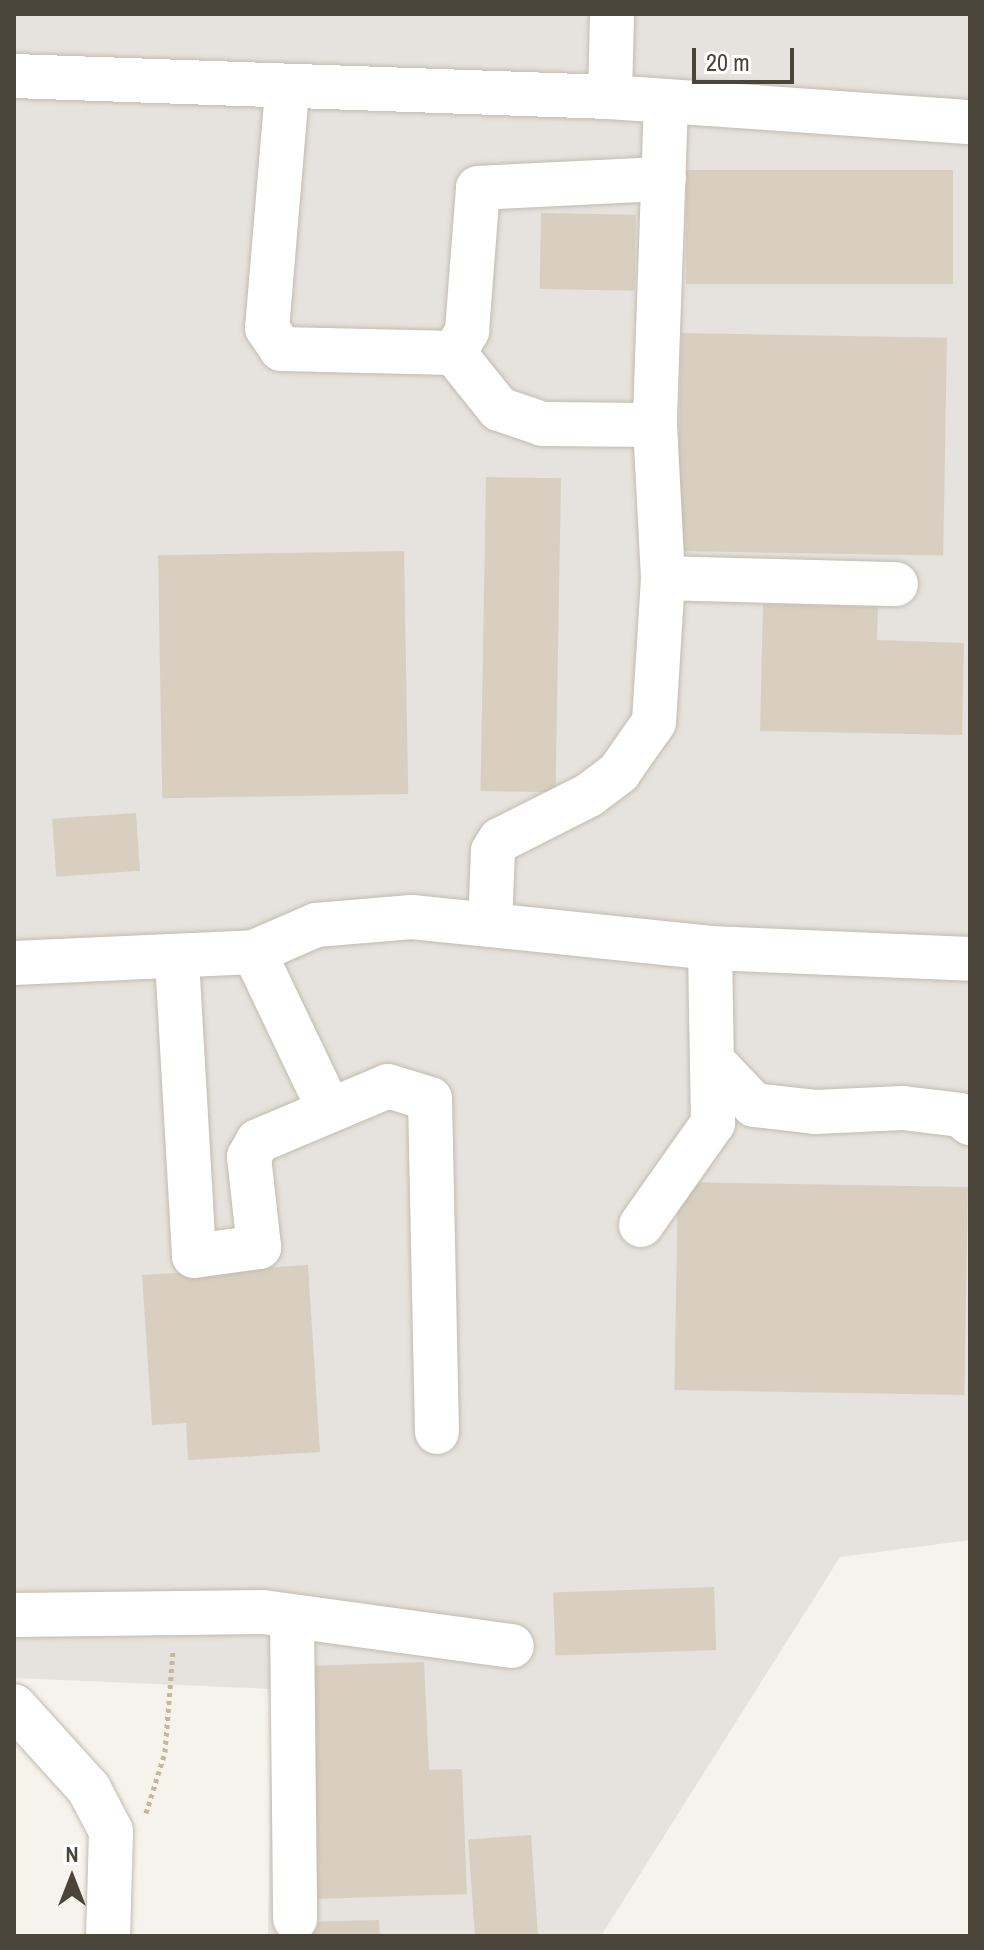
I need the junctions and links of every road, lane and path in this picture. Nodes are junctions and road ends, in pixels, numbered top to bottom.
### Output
1 (612, 14) edge
2 (14, 76) edge
3 (287, 91) junction
4 (610, 97) junction
5 (666, 102) junction
6 (970, 122) edge
7 (664, 179) junction
8 (454, 353) junction
9 (655, 425) junction
10 (663, 578) junction
11 (896, 584) dead end
12 (490, 925) junction
13 (710, 948) junction
14 (254, 952) junction
15 (970, 959) edge
16 (177, 960) junction
17 (14, 963) edge
18 (718, 1067) junction
19 (329, 1109) junction
20 (970, 1123) edge
21 (641, 1225) dead end
22 (437, 1432) dead end
23 (173, 1614) junction
24 (14, 1615) edge
25 (292, 1618) junction
26 (512, 1646) dead end
27 (14, 1706) edge
28 (143, 1822) dead end
29 (295, 1919) dead end
30 (110, 1928) edge

1 - 4 street
2 - 3 street
3 - 4 street
3 - 8 street
4 - 5 street
5 - 6 street
5 - 7 street
7 - 8 street
7 - 9 street
8 - 9 street
9 - 10 street
10 - 11 street
10 - 12 street
12 - 13 street
12 - 14 street
13 - 15 street
13 - 18 street
14 - 16 street
14 - 19 street
16 - 17 street
16 - 19 street
18 - 20 street
18 - 21 street
19 - 22 street
23 - 24 street
23 - 25 street
23 - 28 path
25 - 26 street
25 - 29 street
27 - 30 street

